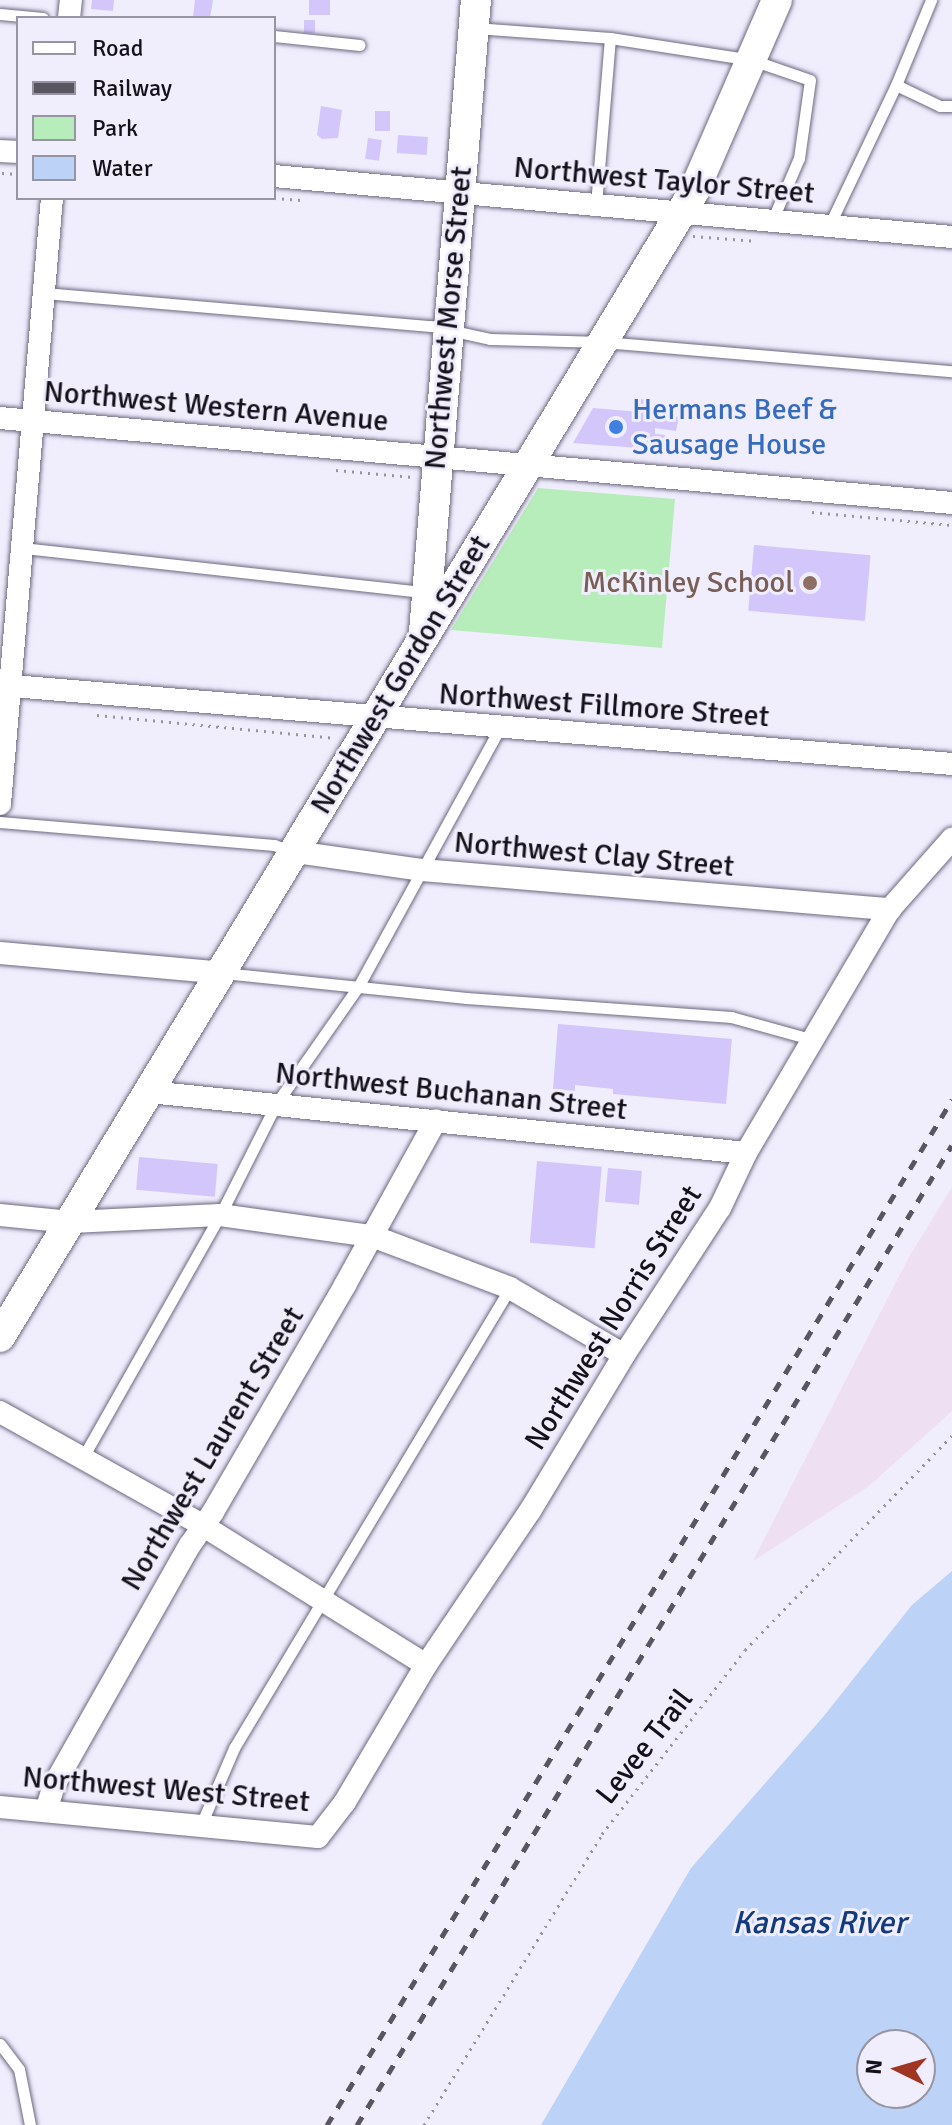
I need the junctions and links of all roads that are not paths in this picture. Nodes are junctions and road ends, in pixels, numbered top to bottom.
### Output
1 (777, 0) edge
2 (931, 0) edge
3 (0, 14) edge
4 (475, 14) edge
5 (22, 16) edge
6 (276, 36) edge
7 (610, 38) junction
8 (360, 45) dead end
9 (752, 60) junction
10 (896, 85) junction
11 (952, 106) edge
12 (276, 176) edge
13 (460, 192) junction
14 (52, 200) edge
15 (596, 205) junction
16 (681, 213) junction
17 (772, 221) junction
18 (829, 226) junction
19 (952, 237) edge
20 (44, 293) junction
21 (449, 329) junction
22 (603, 342) junction
23 (952, 371) edge
24 (0, 418) edge
25 (33, 422) junction
26 (428, 456) junction
27 (527, 467) junction
28 (952, 503) edge
29 (23, 548) junction
30 (427, 592) junction
31 (424, 636) junction
32 (12, 686) junction
33 (500, 728) junction
34 (369, 730) junction
35 (952, 764) edge
36 (0, 804) edge
37 (0, 822) edge
38 (952, 839) edge
39 (295, 852) junction
40 (421, 870) junction
41 (890, 909) junction
42 (0, 953) edge
43 (222, 973) junction
44 (358, 987) junction
45 (814, 1040) junction
46 (149, 1092) junction
47 (276, 1104) junction
48 (436, 1120) junction
49 (746, 1153) junction
50 (0, 1215) edge
51 (220, 1215) junction
52 (71, 1222) junction
53 (372, 1236) junction
54 (510, 1288) junction
55 (0, 1337) edge
56 (624, 1355) junction
57 (0, 1412) edge
58 (82, 1459) junction
59 (202, 1525) junction
60 (323, 1601) junction
61 (426, 1665) junction
62 (0, 1807) edge
63 (46, 1811) junction
64 (200, 1827) junction
65 (325, 1829) joint
66 (0, 2044) edge
67 (30, 2125) edge

1 - 9 main road, Northwest Gordon Street
2 - 10 lane
3 - 5 lane
4 - 7 lane
4 - 13 main road, Northwest Morse Street
6 - 8 lane
7 - 9 lane
7 - 15 lane
9 - 16 main road, Northwest Gordon Street
9 - 17 lane
10 - 11 lane
10 - 18 lane
12 - 13 street, Northwest Taylor Street
13 - 15 street, Northwest Taylor Street
13 - 21 main road, Northwest Morse Street
14 - 20 street
15 - 16 street, Northwest Taylor Street
16 - 17 street, Northwest Taylor Street
16 - 22 main road, Northwest Gordon Street
17 - 18 street, Northwest Taylor Street
18 - 19 street, Northwest Taylor Street
20 - 21 lane
20 - 25 street
21 - 22 lane
21 - 26 main road, Northwest Morse Street
22 - 23 lane
22 - 27 main road, Northwest Gordon Street
24 - 25 street, Northwest Western Avenue
25 - 26 street, Northwest Western Avenue
25 - 29 street
26 - 27 street, Northwest Western Avenue
26 - 30 main road, Northwest Morse Street
27 - 28 street, Northwest Western Avenue
27 - 31 main road, Northwest Gordon Street
29 - 30 lane
29 - 32 street
30 - 31 main road, Northwest Morse Street
31 - 34 main road, Northwest Gordon Street
32 - 34 street, Northwest Fillmore Street
32 - 36 street
33 - 34 street, Northwest Fillmore Street
33 - 35 street, Northwest Fillmore Street
33 - 40 lane
34 - 39 main road, Northwest Gordon Street
37 - 39 lane
38 - 41 street, Northwest Norris Street
39 - 40 street, Northwest Clay Street
39 - 43 main road, Northwest Gordon Street
40 - 41 street, Northwest Clay Street
40 - 44 lane
41 - 45 street, Northwest Norris Street
42 - 43 street
43 - 44 lane
43 - 46 main road, Northwest Gordon Street
44 - 45 lane
44 - 47 lane
45 - 49 street, Northwest Norris Street
46 - 47 street, Northwest Buchanan Street
46 - 52 main road, Northwest Gordon Street
47 - 48 street, Northwest Buchanan Street
47 - 51 lane
48 - 49 street, Northwest Buchanan Street
48 - 53 street, Northwest Laurent Street
49 - 56 street, Northwest Norris Street
50 - 52 street
51 - 52 street
51 - 53 street
51 - 58 lane
52 - 55 main road, Northwest Gordon Street
53 - 54 street
53 - 59 street, Northwest Laurent Street
54 - 56 street
54 - 60 lane
56 - 61 street, Northwest Norris Street
57 - 58 street
58 - 59 street
59 - 60 street
59 - 63 street, Northwest Laurent Street
60 - 61 street
60 - 64 lane
61 - 65 street, Northwest Norris Street
62 - 63 street, Northwest West Street
63 - 64 street, Northwest West Street
64 - 65 street, Northwest West Street
66 - 67 lane

